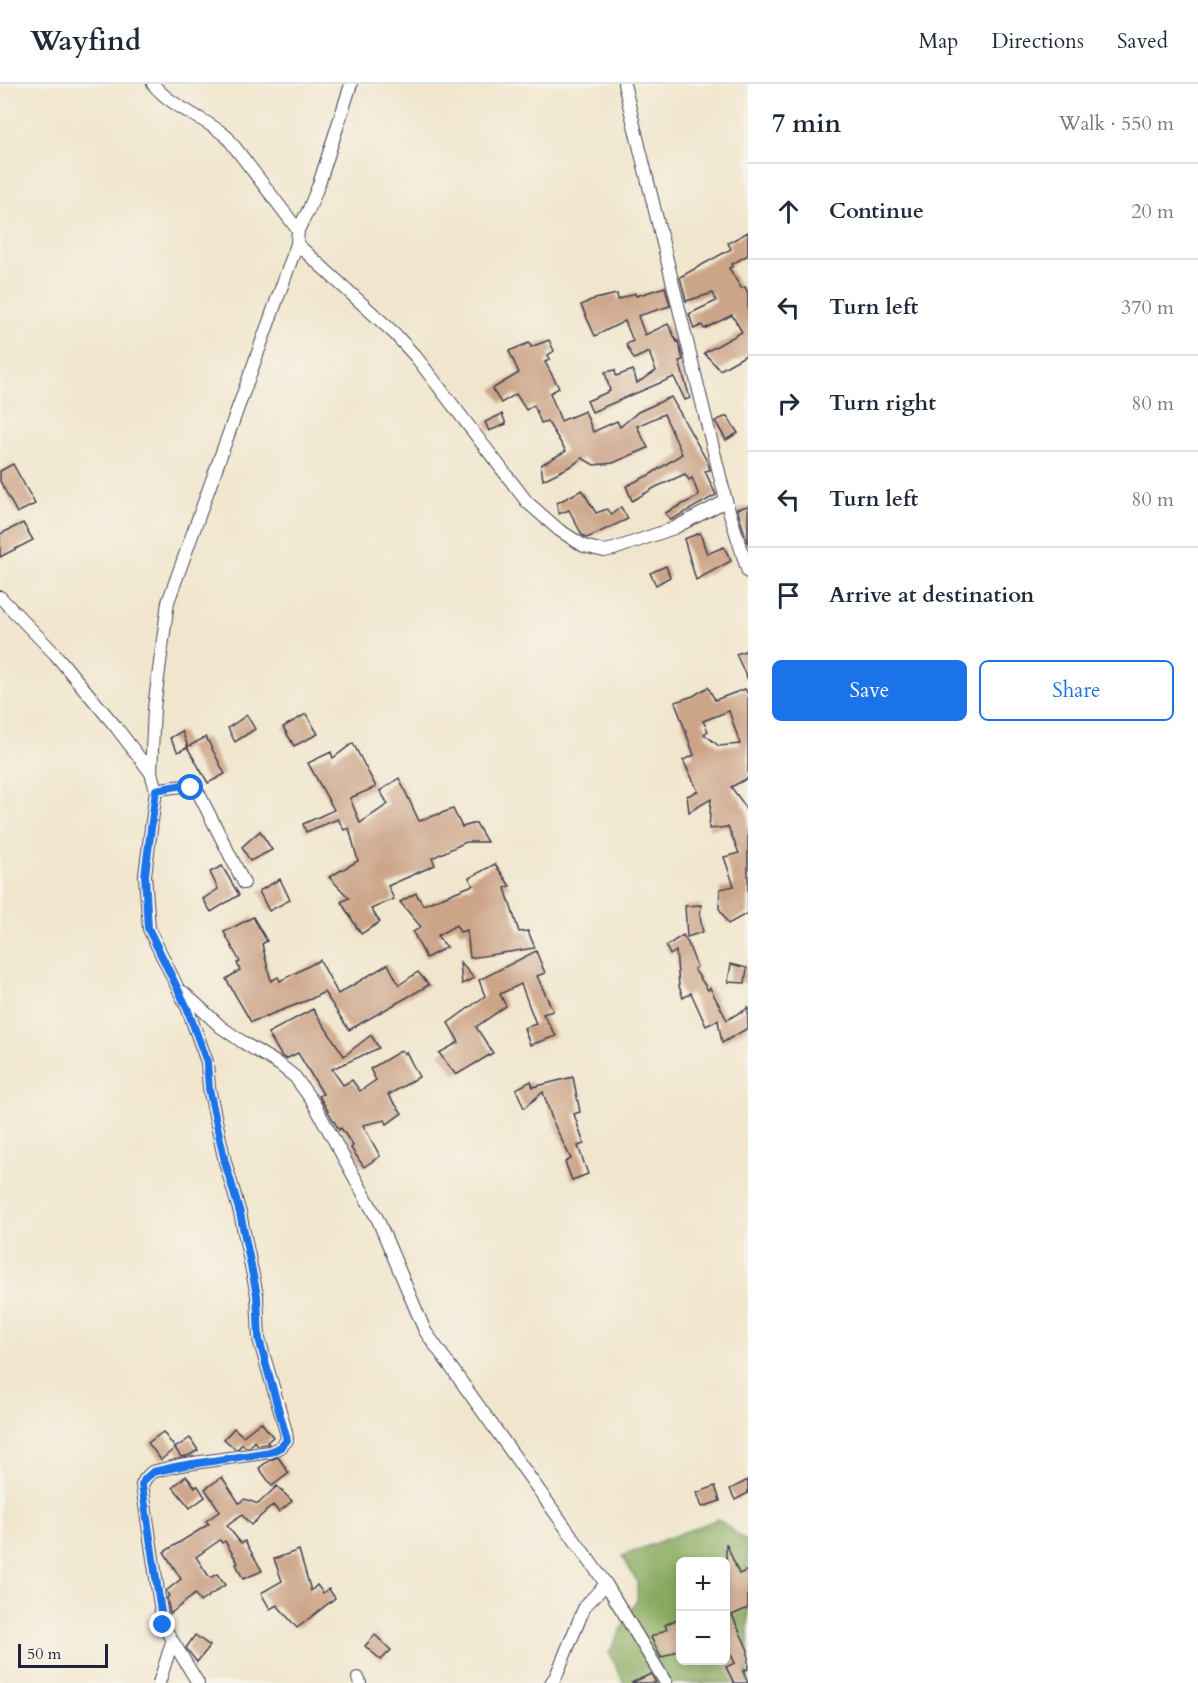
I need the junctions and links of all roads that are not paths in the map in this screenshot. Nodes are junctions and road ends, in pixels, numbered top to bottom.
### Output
1 (153, 84) edge
2 (351, 84) edge
3 (624, 84) edge
4 (298, 230) junction
5 (297, 244) junction
6 (726, 501) junction
7 (748, 572) edge
8 (0, 597) edge
9 (151, 773) junction
10 (156, 790) junction
11 (244, 883) dead end
12 (175, 985) junction
13 (606, 1584) junction
14 (172, 1642) junction
15 (159, 1683) edge
16 (198, 1683) edge
17 (551, 1683) edge
18 (666, 1683) edge

1 - 4 street
2 - 4 street
3 - 6 street
4 - 5 street
5 - 6 street
5 - 9 street
6 - 7 street
8 - 9 street
9 - 10 street
10 - 11 street
10 - 12 street
12 - 13 street
12 - 14 street
13 - 17 street
13 - 18 street
14 - 15 street
14 - 16 street

